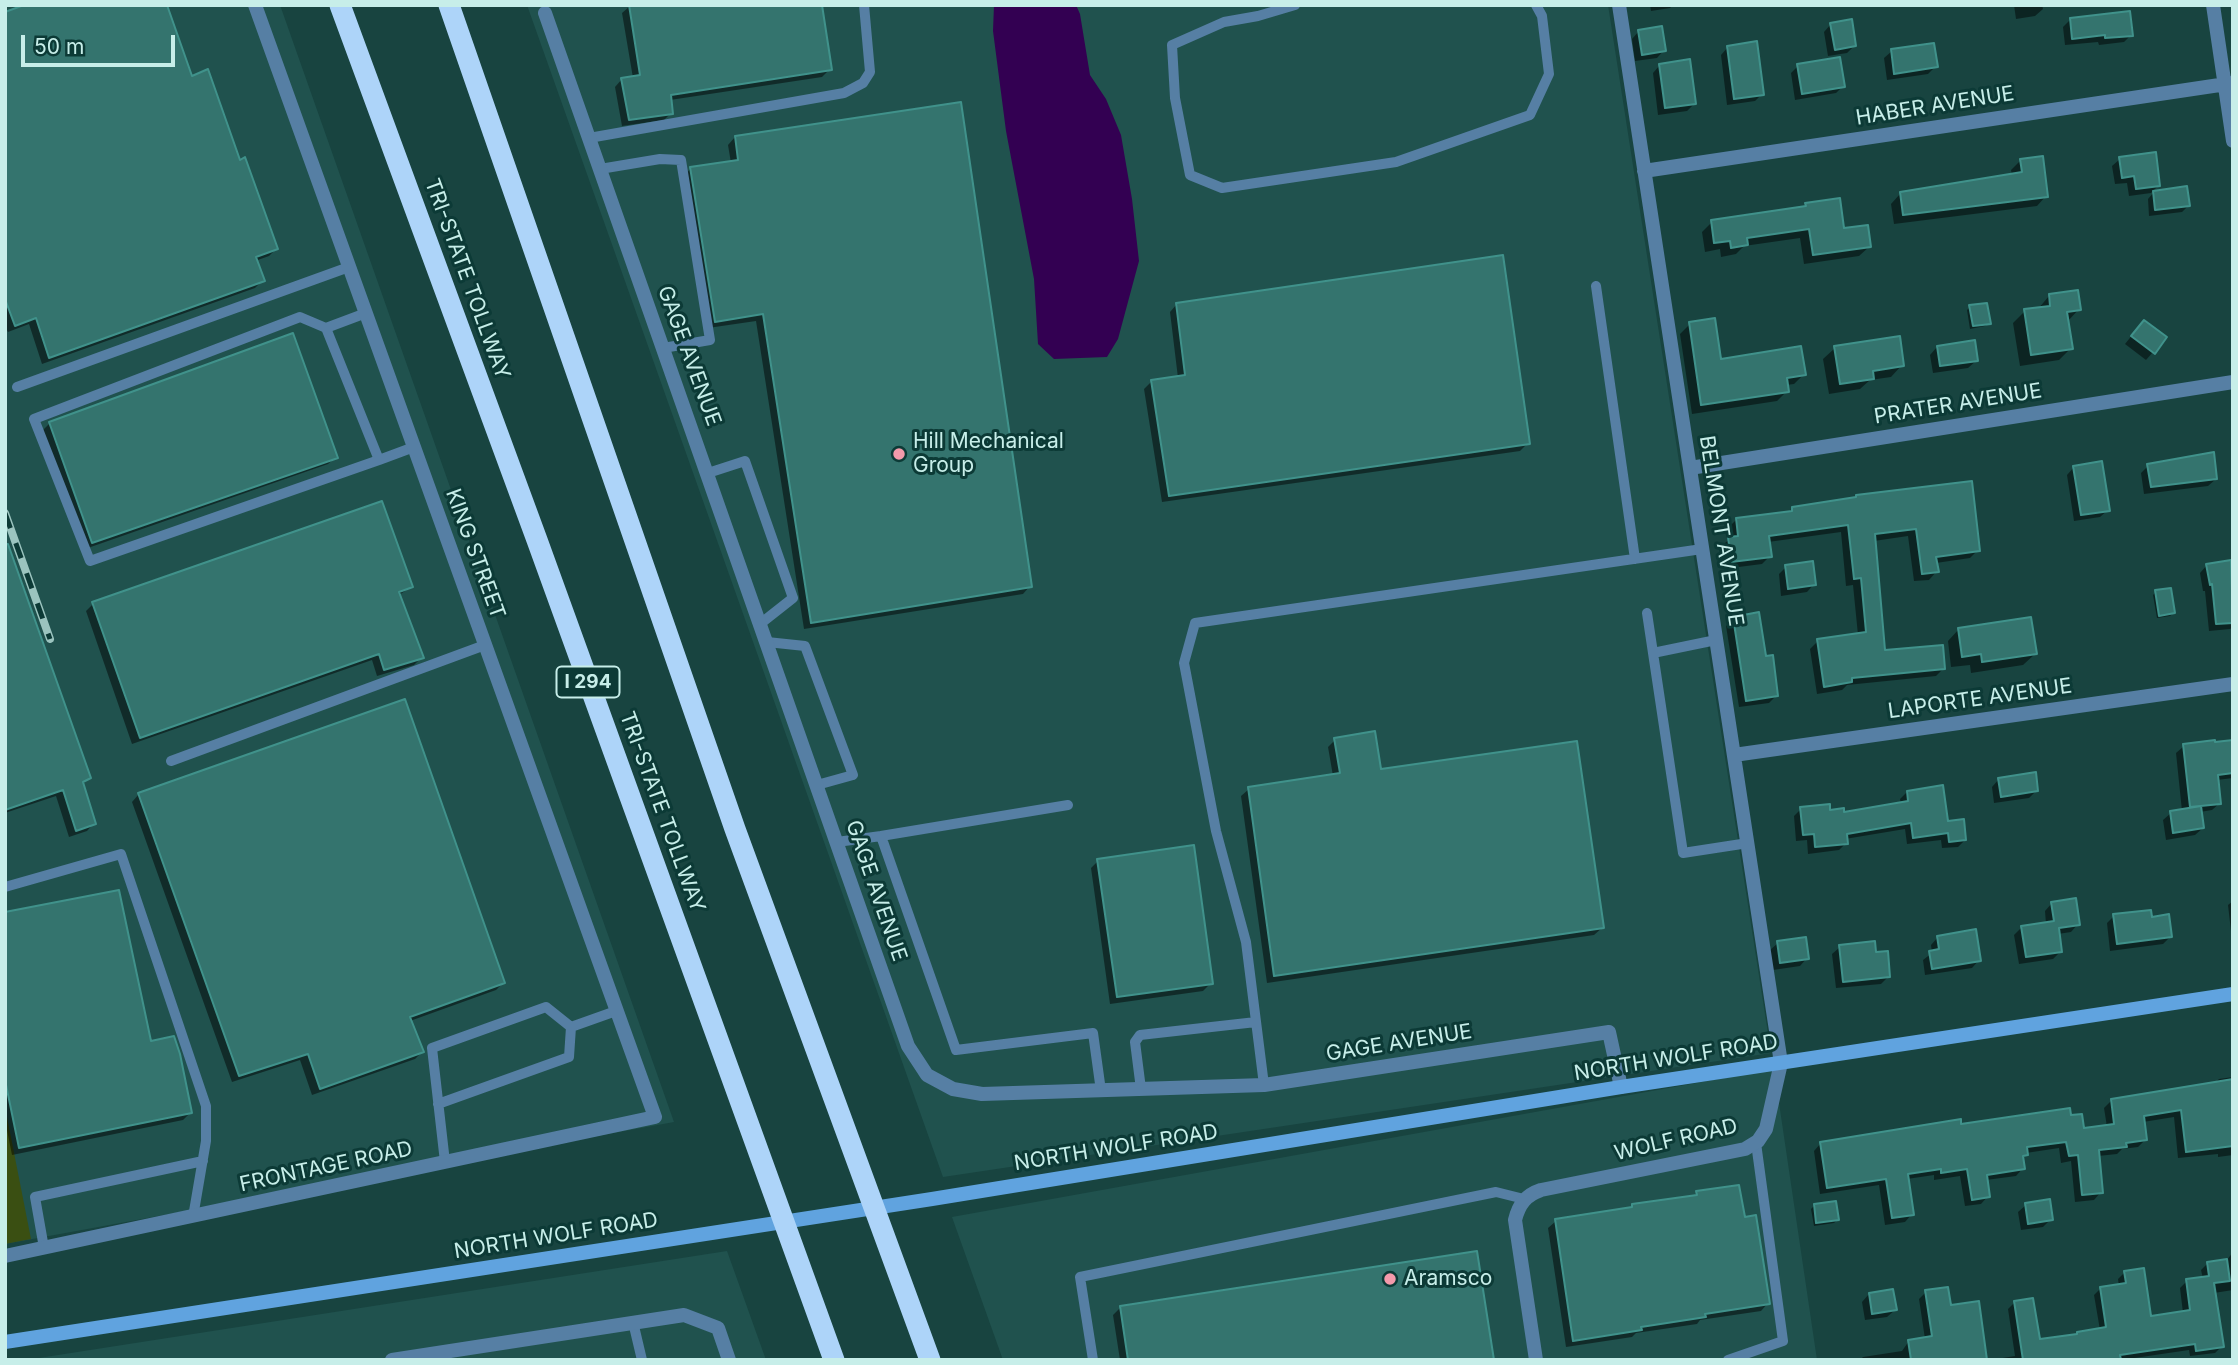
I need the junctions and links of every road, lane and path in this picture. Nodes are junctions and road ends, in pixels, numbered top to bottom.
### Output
1 (255, 5) edge
2 (340, 5) edge
3 (449, 5) edge
4 (864, 5) edge
5 (1295, 5) edge
6 (1536, 5) edge
7 (1619, 5) edge
8 (2213, 5) edge
9 (1257, 11) edge
10 (545, 13) dead end
11 (2229, 84) edge
12 (589, 138) junction
13 (2233, 141) edge
14 (600, 169) junction
15 (1644, 171) junction
16 (349, 267) junction
17 (1596, 286) dead end
18 (366, 313) junction
19 (326, 328) junction
20 (663, 348) junction
21 (2233, 383) edge
22 (17, 387) dead end
23 (414, 447) junction
24 (379, 460) junction
25 (1690, 468) junction
26 (708, 473) junction
27 (1702, 549) junction
28 (1635, 559) junction
29 (1647, 613) dead end
30 (760, 624) junction
31 (1716, 640) junction
32 (767, 642) junction
33 (485, 645) junction
34 (1653, 653) junction
35 (2233, 684) edge
36 (1734, 755) junction
37 (171, 761) dead end
38 (817, 785) junction
39 (1068, 805) dead end
40 (881, 836) junction
41 (837, 842) junction
42 (1748, 843) junction
43 (5, 887) edge
44 (2233, 994) edge
45 (616, 1011) junction
46 (1256, 1021) junction
47 (571, 1027) junction
48 (1782, 1063) junction
49 (1264, 1085) junction
50 (1621, 1087) junction
51 (1141, 1089) junction
52 (1101, 1091) junction
53 (439, 1104) junction
54 (654, 1117) joint
55 (1756, 1143) junction
56 (202, 1161) junction
57 (445, 1162) junction
58 (1524, 1199) junction
59 (192, 1217) junction
60 (44, 1248) junction
61 (5, 1256) edge
62 (633, 1322) junction
63 (5, 1342) edge
64 (391, 1360) edge
65 (642, 1360) edge
66 (729, 1360) edge
67 (834, 1360) edge
68 (930, 1360) edge
69 (1093, 1360) edge
70 (1536, 1360) edge
71 (1728, 1360) edge

1 - 16 street, KING STREET
2 - 67 highway, TRI-STATE TOLLWAY / I 294
3 - 68 highway
4 - 12 lane
5 - 9 lane
6 - 9 lane
7 - 15 street, BELMONT AVENUE
8 - 11 street
10 - 12 street, GAGE AVENUE
11 - 13 street
11 - 15 street, HABER AVENUE
12 - 14 street, GAGE AVENUE
14 - 20 street, GAGE AVENUE
14 - 20 lane
15 - 25 street, BELMONT AVENUE
16 - 18 street, KING STREET
16 - 22 lane
17 - 28 lane
18 - 19 lane
18 - 23 street, KING STREET
19 - 24 lane
19 - 24 lane
20 - 26 street, GAGE AVENUE
21 - 25 street, PRATER AVENUE
23 - 24 lane
23 - 33 street, KING STREET
25 - 27 street, BELMONT AVENUE
26 - 30 street, GAGE AVENUE
26 - 30 lane
27 - 28 lane
27 - 31 street, BELMONT AVENUE
28 - 46 lane
29 - 34 lane
30 - 32 street, GAGE AVENUE
31 - 34 lane
31 - 36 street, BELMONT AVENUE
32 - 38 street, GAGE AVENUE
32 - 38 lane
33 - 37 lane
33 - 45 street, KING STREET
34 - 42 lane
35 - 36 street, LAPORTE AVENUE
36 - 42 street, BELMONT AVENUE
38 - 41 street, GAGE AVENUE
39 - 40 lane
40 - 41 lane
40 - 52 lane
41 - 52 street, GAGE AVENUE
42 - 48 street, BELMONT AVENUE
43 - 56 lane
44 - 48 main road, NORTH WOLF ROAD
45 - 47 lane
45 - 54 street, KING STREET
46 - 49 lane
46 - 51 lane
47 - 53 lane
47 - 53 lane
48 - 50 main road, NORTH WOLF ROAD
48 - 55 street, WOLF ROAD
49 - 50 street, GAGE AVENUE
49 - 51 street, GAGE AVENUE
50 - 63 main road, NORTH WOLF ROAD
51 - 52 street, GAGE AVENUE
53 - 57 lane
54 - 57 street, FRONTAGE ROAD
55 - 58 street, WOLF ROAD
55 - 71 lane
56 - 59 lane
56 - 60 lane
57 - 59 street, FRONTAGE ROAD
58 - 69 lane
58 - 70 street
59 - 60 street, FRONTAGE ROAD
60 - 61 street, FRONTAGE ROAD
62 - 64 street
62 - 65 lane
62 - 66 street

